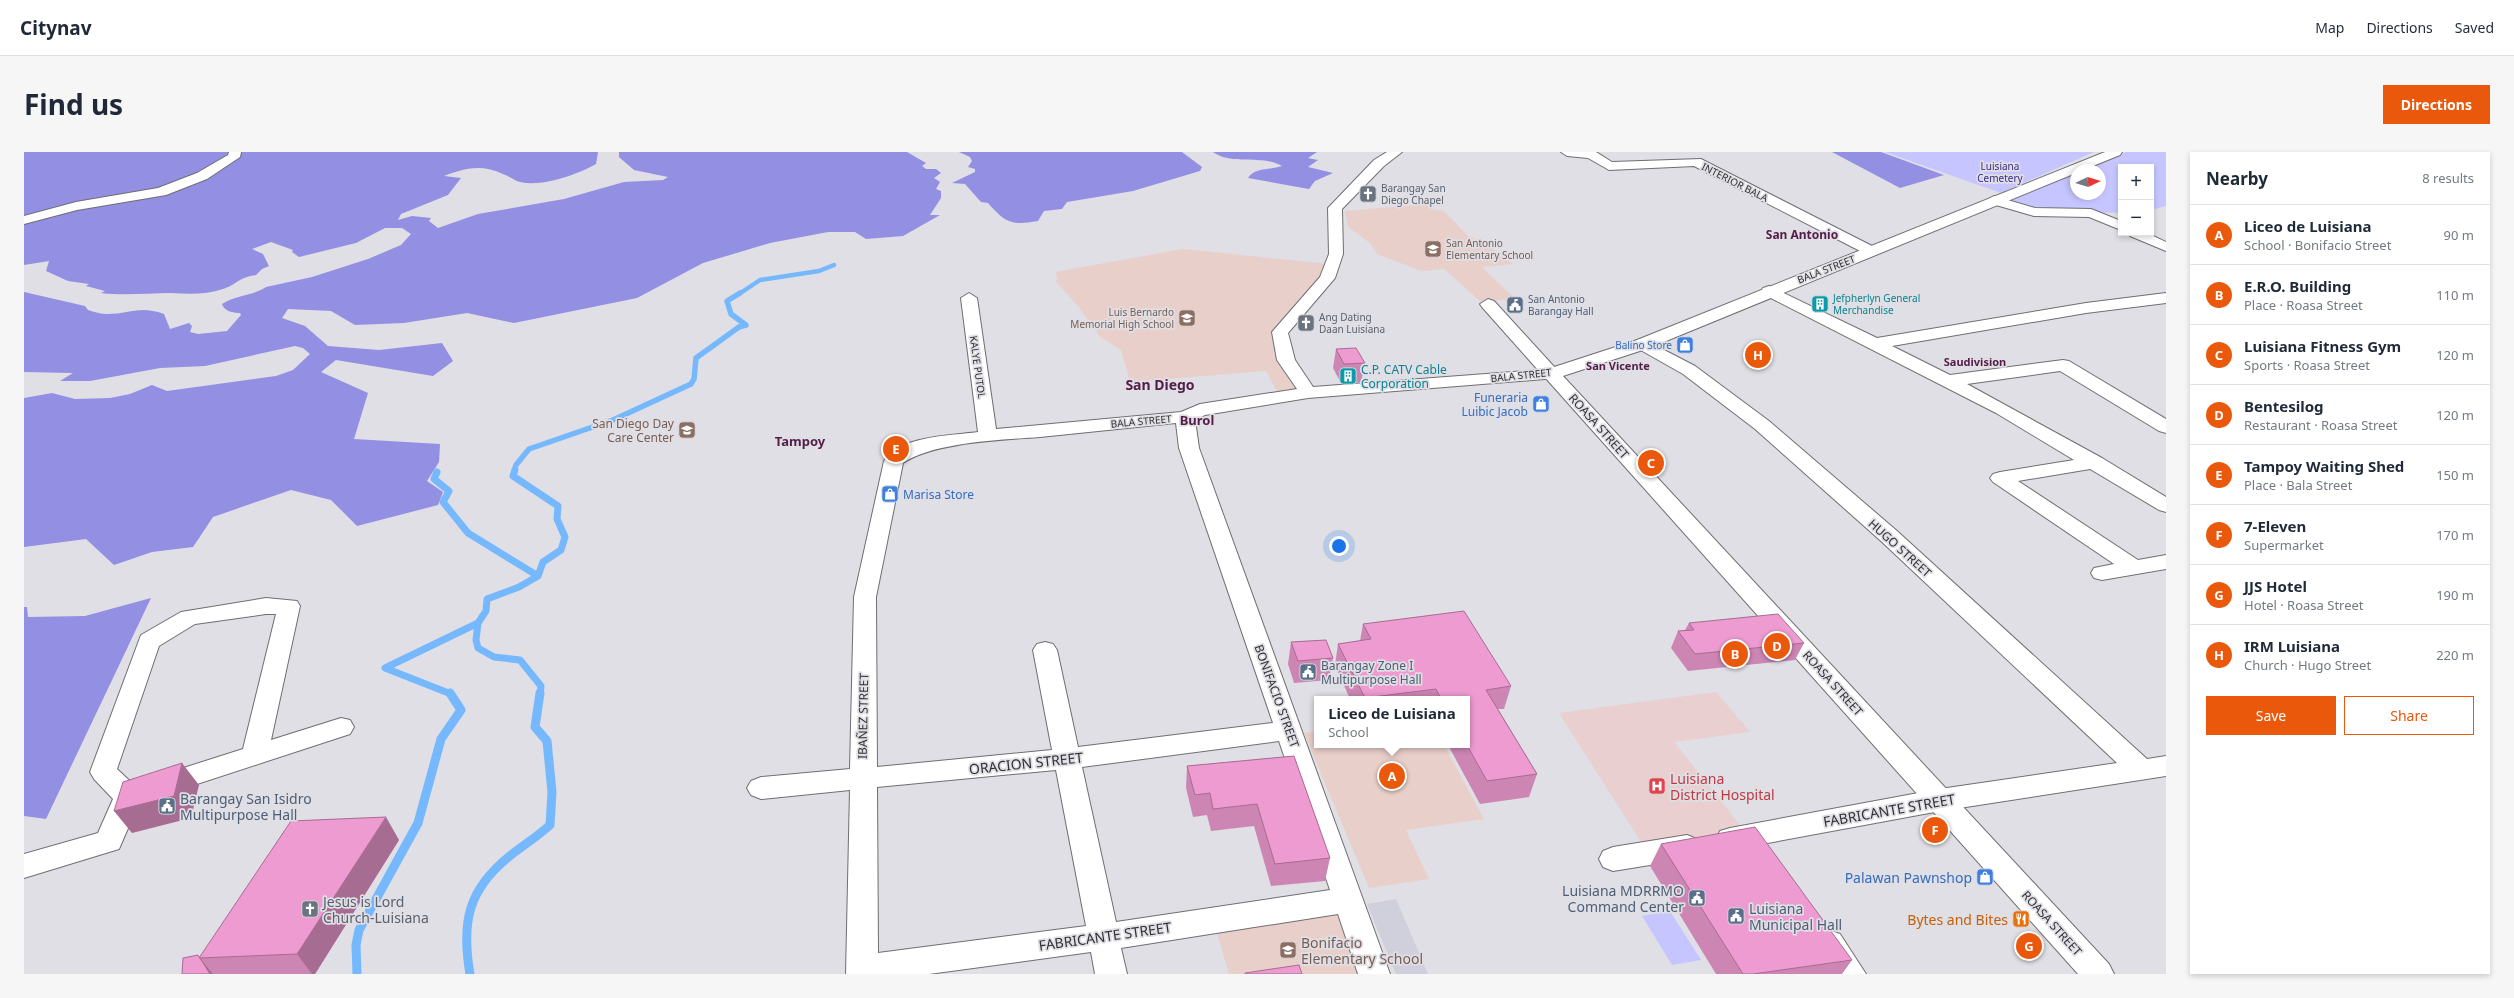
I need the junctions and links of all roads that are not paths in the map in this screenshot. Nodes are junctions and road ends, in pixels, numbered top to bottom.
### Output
1 (235, 152) edge
2 (1396, 152) edge
3 (1567, 152) edge
4 (2116, 152) edge
5 (1994, 200) junction
6 (24, 220) edge
7 (2118, 225) edge
8 (2142, 236) edge
9 (2166, 247) edge
10 (1872, 251) junction
11 (1769, 291) junction
12 (969, 298) dead end
13 (2166, 298) edge
14 (1488, 304) dead end
15 (1643, 344) junction
16 (1874, 344) junction
17 (1551, 374) junction
18 (1948, 381) junction
19 (1308, 393) junction
20 (1184, 417) junction
21 (2166, 427) edge
22 (988, 436) junction
23 (894, 461) joint
24 (2095, 462) junction
25 (2166, 506) edge
26 (2166, 562) edge
27 (2134, 568) junction
28 (2102, 573) dead end
29 (1045, 650) dead end
30 (341, 727) dead end
31 (1290, 730) junction
32 (255, 754) junction
33 (1066, 759) junction
34 (2154, 768) edge
35 (863, 780) junction
36 (761, 788) dead end
37 (128, 796) junction
38 (1940, 800) junction
39 (1753, 835) junction
40 (1613, 859) dead end
41 (1770, 860) edge
42 (24, 866) edge
43 (1347, 900) junction
44 (1815, 924) edge
45 (1104, 937) junction
46 (862, 972) edge
47 (1111, 974) edge
48 (1374, 974) edge
49 (1850, 974) edge
50 (2098, 974) edge

1 - 6 street
2 - 19 street
3 - 10 street, INTERIOR BALA
4 - 5 street, BALA STREET
5 - 7 street
5 - 10 street, BALA STREET
8 - 9 street
10 - 11 street, BALA STREET
11 - 15 street, BALA STREET
11 - 16 street
12 - 22 street, KALYE PUTOL
13 - 16 street
14 - 17 street, ROASA STREET
15 - 17 street, BALA STREET
15 - 34 street, HUGO STREET
16 - 18 street
17 - 19 street, BALA STREET
17 - 38 street, ROASA STREET
18 - 21 street
18 - 24 street
19 - 20 street, BALA STREET
20 - 22 street, BALA STREET
20 - 31 street, BONIFACIO STREET
22 - 23 street, BALA STREET
23 - 35 street, IBAÑEZ STREET
24 - 25 street
24 - 27 street
26 - 27 street
27 - 28 street
29 - 33 street
30 - 32 street
31 - 33 street, ORACION STREET
31 - 43 street, BONIFACIO STREET
32 - 37 street
32 - 37 street
33 - 35 street, ORACION STREET
33 - 45 street
34 - 38 street, FABRICANTE STREET
35 - 36 street, ORACION STREET
35 - 46 street, IBAÑEZ STREET
37 - 42 street
38 - 39 street, FABRICANTE STREET
38 - 50 street, ROASA STREET
39 - 40 street, FABRICANTE STREET
39 - 41 street
43 - 45 street, FABRICANTE STREET
43 - 48 street, BONIFACIO STREET
44 - 49 street
45 - 46 street, FABRICANTE STREET
45 - 47 street

